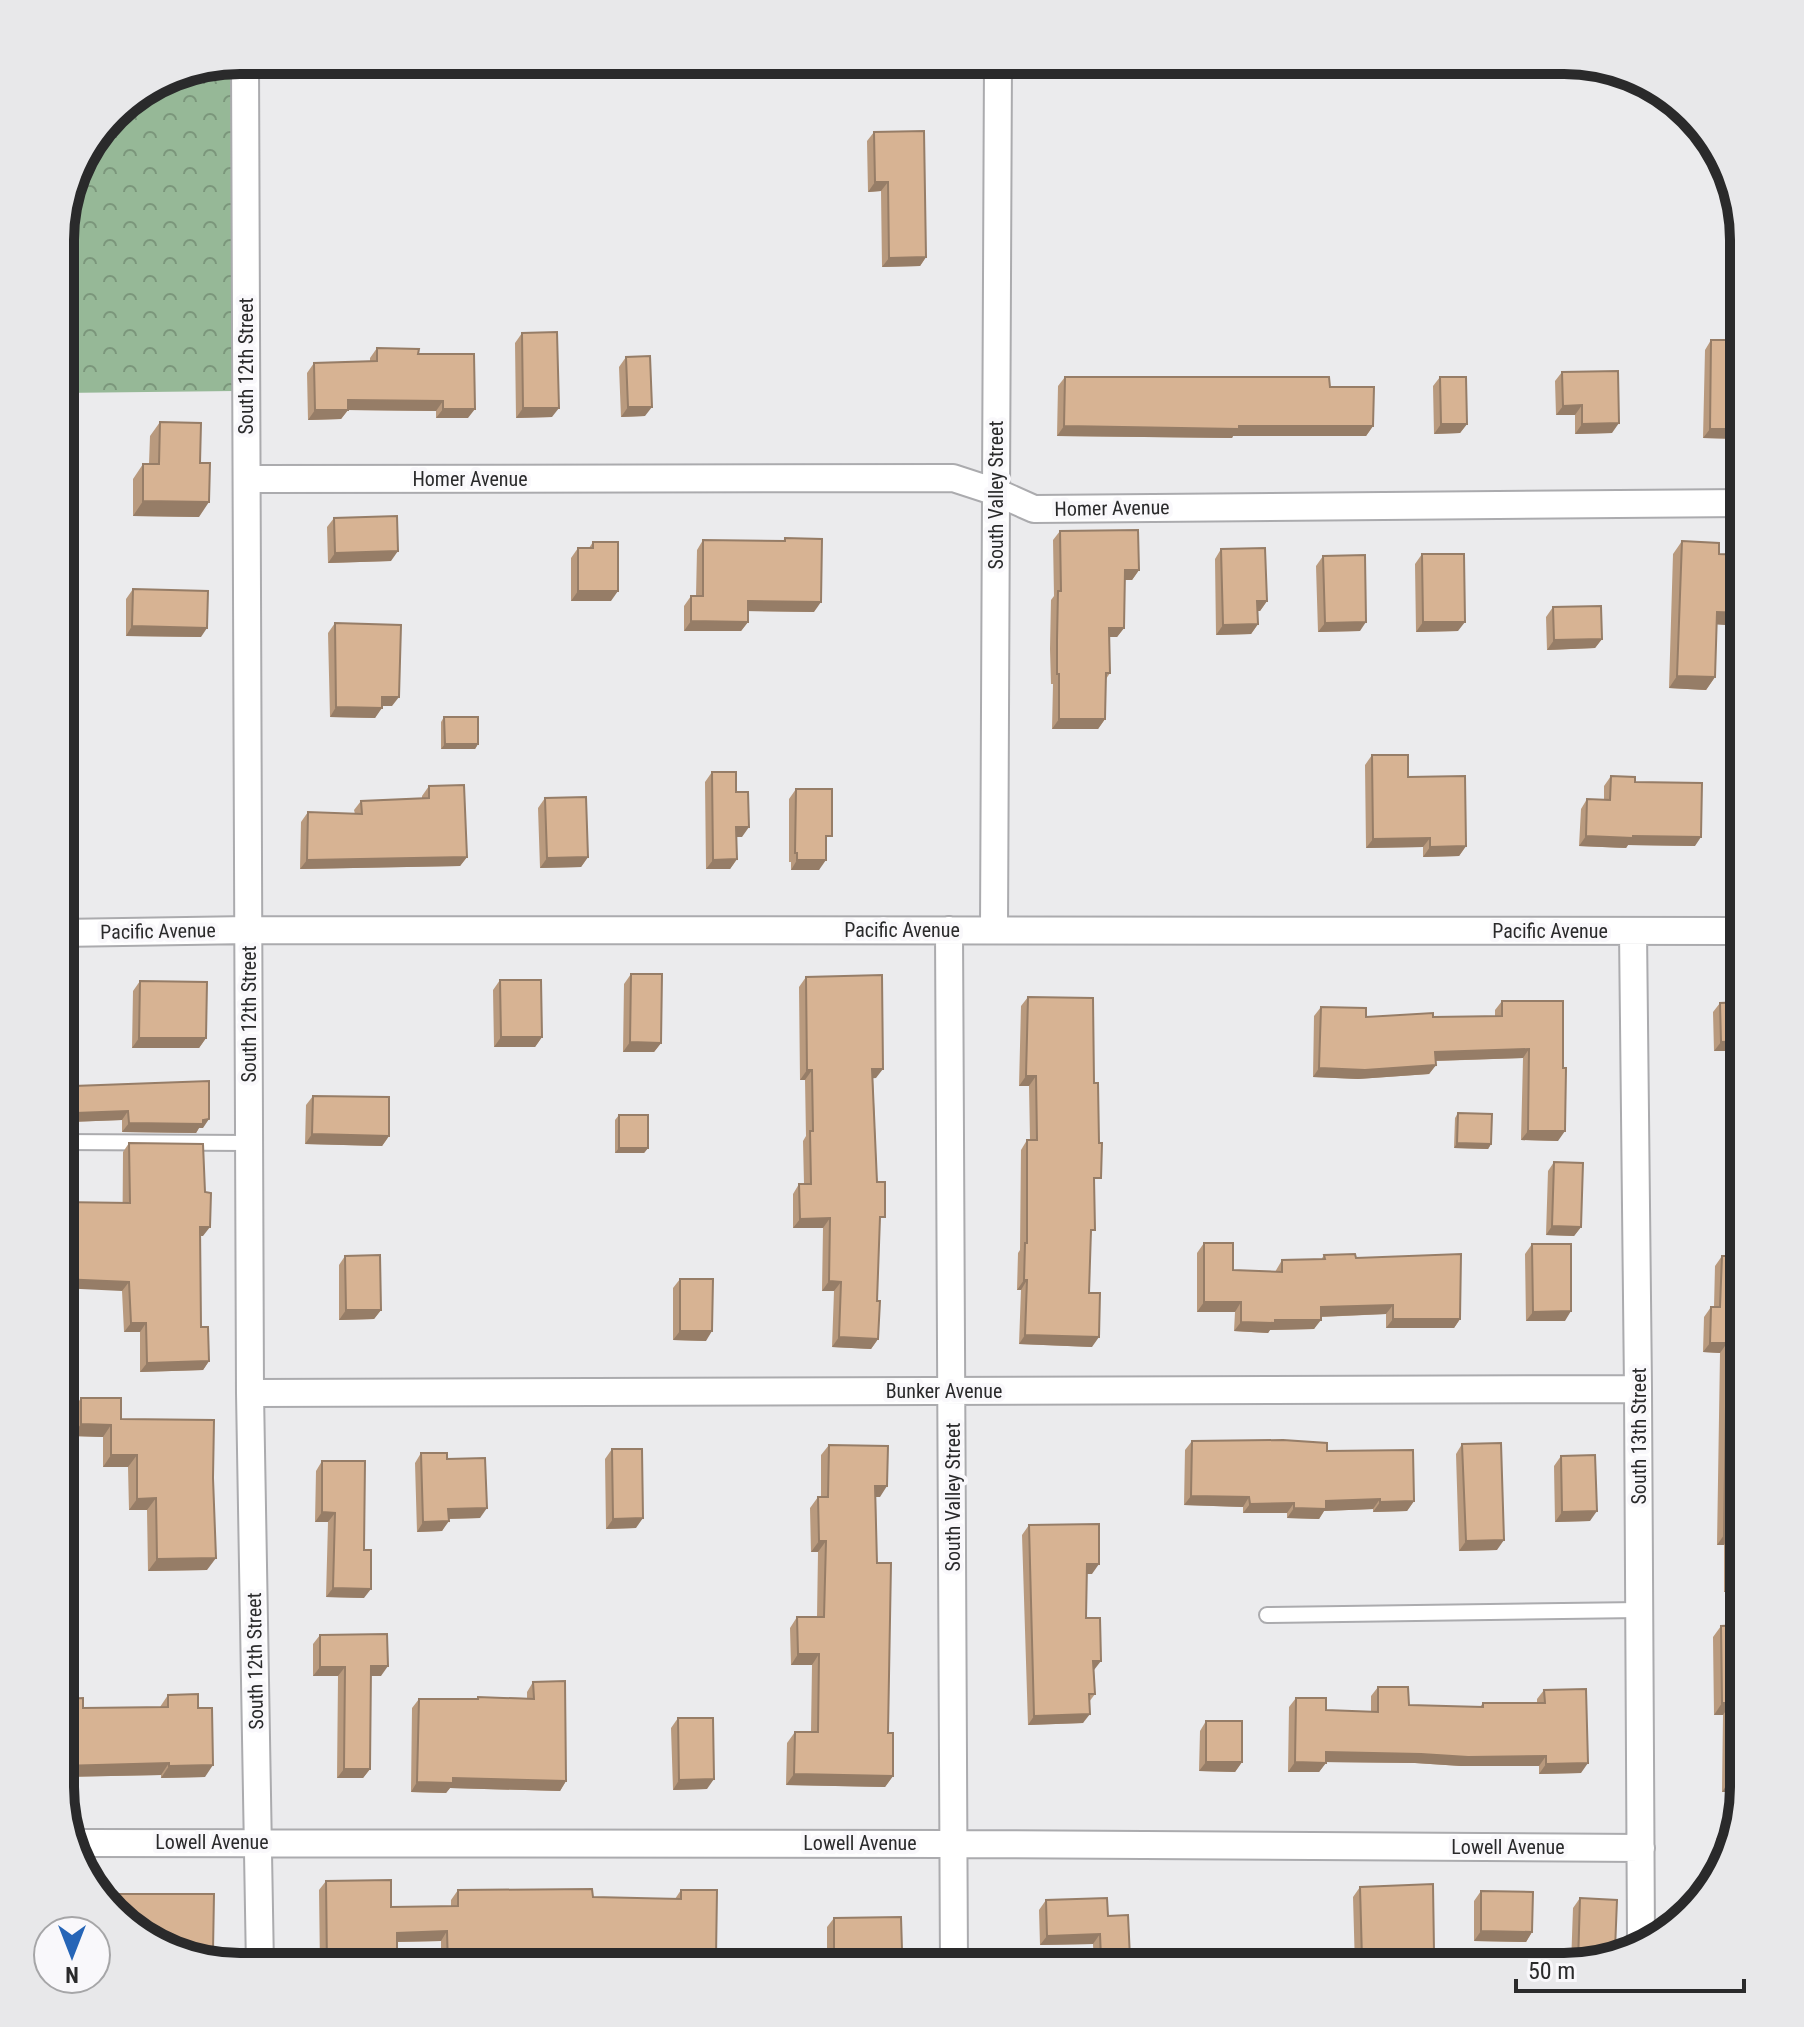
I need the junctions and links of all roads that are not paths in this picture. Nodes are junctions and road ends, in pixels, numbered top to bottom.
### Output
1 (245, 74) edge
2 (998, 74) edge
3 (247, 479) junction
4 (996, 492) junction
5 (1730, 503) edge
6 (249, 930) junction
7 (949, 930) junction
8 (994, 930) junction
9 (1633, 931) junction
10 (1730, 931) edge
11 (74, 933) edge
12 (74, 1142) edge
13 (249, 1143) junction
14 (1638, 1389) junction
15 (953, 1391) junction
16 (250, 1393) junction
17 (1640, 1610) junction
18 (1267, 1615) dead end
19 (258, 1842) junction
20 (84, 1843) edge
21 (954, 1844) junction
22 (1641, 1848) junction
23 (1641, 1934) edge
24 (260, 1953) edge
25 (954, 1953) edge

1 - 3 street, South 12th Street
2 - 4 street, South Valley Street
3 - 4 street, Homer Avenue
3 - 6 street, South 12th Street
4 - 5 street, Homer Avenue
4 - 8 street, South Valley Street
6 - 7 street, Pacific Avenue
6 - 11 street, Pacific Avenue
6 - 13 street, South 12th Street
7 - 8 street, Pacific Avenue
7 - 15 street, South Valley Street
8 - 9 street, Pacific Avenue
9 - 10 street, Pacific Avenue
9 - 14 street, South 13th Street
12 - 13 lane
13 - 16 street, South 12th Street
14 - 15 street, Bunker Avenue
14 - 17 street, South 13th Street
15 - 16 street, Bunker Avenue
15 - 21 street, South Valley Street
16 - 19 street, South 12th Street
17 - 18 lane
17 - 22 street, South 13th Street
19 - 20 street, Lowell Avenue
19 - 21 street, Lowell Avenue
19 - 24 street, South 12th Street
21 - 22 street, Lowell Avenue
21 - 25 street, South Valley Street
22 - 23 street, South 13th Street

